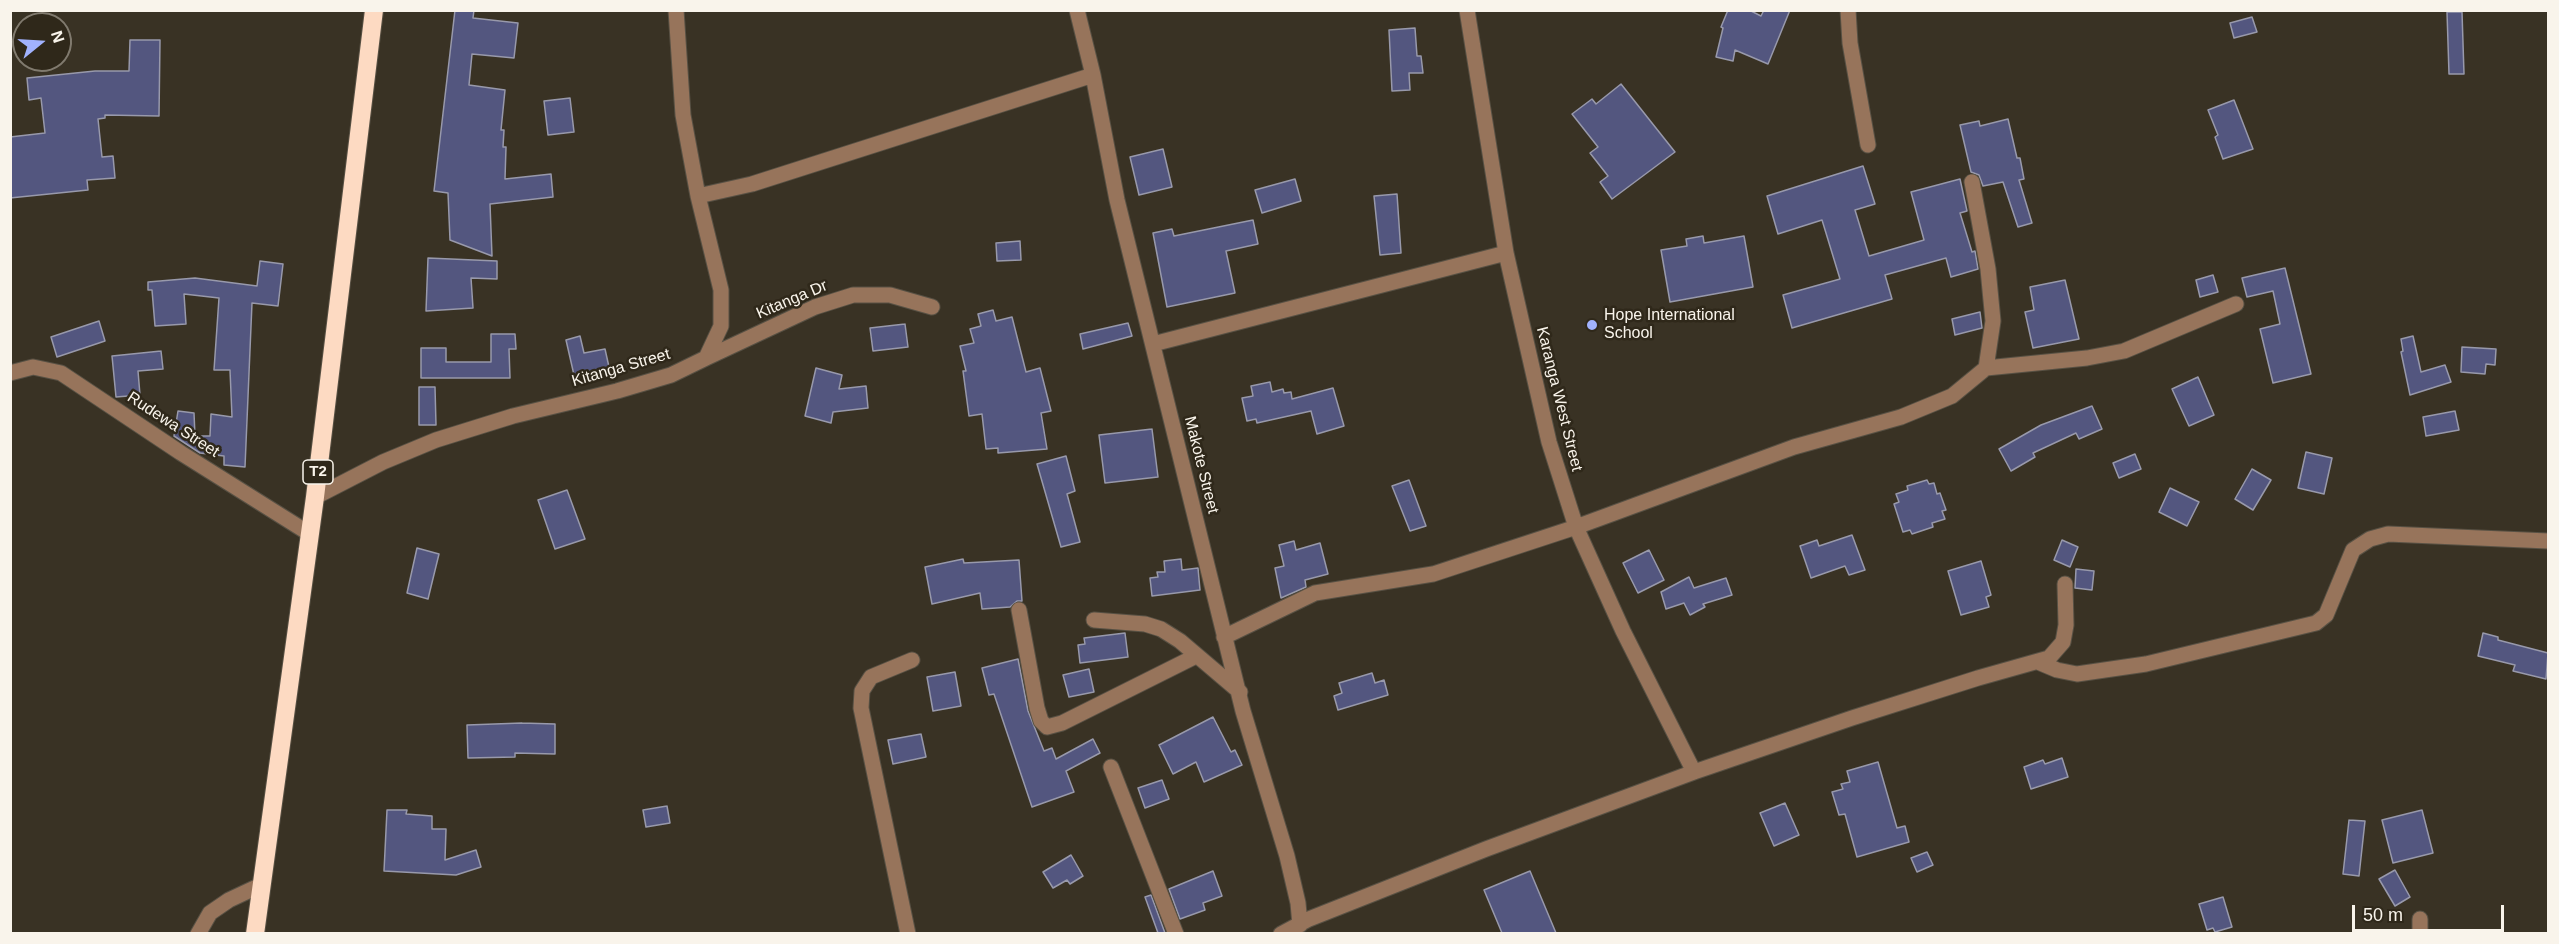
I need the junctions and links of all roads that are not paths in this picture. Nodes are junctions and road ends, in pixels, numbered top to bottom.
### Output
1 (374, 10) edge
2 (675, 10) edge
3 (1077, 10) edge
4 (1467, 10) edge
5 (1848, 10) edge
6 (1094, 75) junction
7 (1868, 146) dead end
8 (1972, 182) dead end
9 (698, 196) junction
10 (1506, 253) junction
11 (2236, 304) dead end
12 (932, 307) dead end
13 (1153, 345) junction
14 (706, 358) junction
15 (1986, 368) junction
16 (10, 373) edge
17 (315, 497) junction
18 (1576, 527) junction
19 (310, 534) junction
20 (2548, 541) edge
21 (2065, 584) dead end
22 (1019, 610) dead end
23 (1094, 620) dead end
24 (1224, 637) junction
25 (1196, 656) junction
26 (912, 660) dead end
27 (2038, 662) junction
28 (1240, 692) junction
29 (1111, 766) dead end
30 (1694, 772) junction
31 (261, 885) junction
32 (1300, 925) junction
33 (198, 933) edge
34 (255, 933) edge
35 (908, 933) edge
36 (1176, 933) edge
37 (1281, 933) edge

1 - 17 highway, T2
2 - 9 street
3 - 6 street, Makote Street
4 - 10 street, Karanga West Street
5 - 7 street
6 - 9 street
6 - 13 street, Makote Street
8 - 15 street
9 - 14 street
10 - 13 street
10 - 18 street, Karanga West Street
11 - 15 street
12 - 14 street, Kitanga Dr
13 - 24 street, Makote Street
14 - 17 street, Kitanga Street
15 - 18 street
16 - 19 street, Rudewa Street
17 - 19 highway, T2
18 - 24 street
18 - 30 street, Karanga West Street
19 - 31 highway, T2
20 - 27 street
21 - 27 street
22 - 25 street
23 - 25 street
24 - 28 street, Makote Street
25 - 28 street
26 - 35 street
27 - 30 street
28 - 32 street, Makote Street
29 - 36 street
30 - 32 street
31 - 33 street
31 - 34 highway, T2
32 - 37 street

